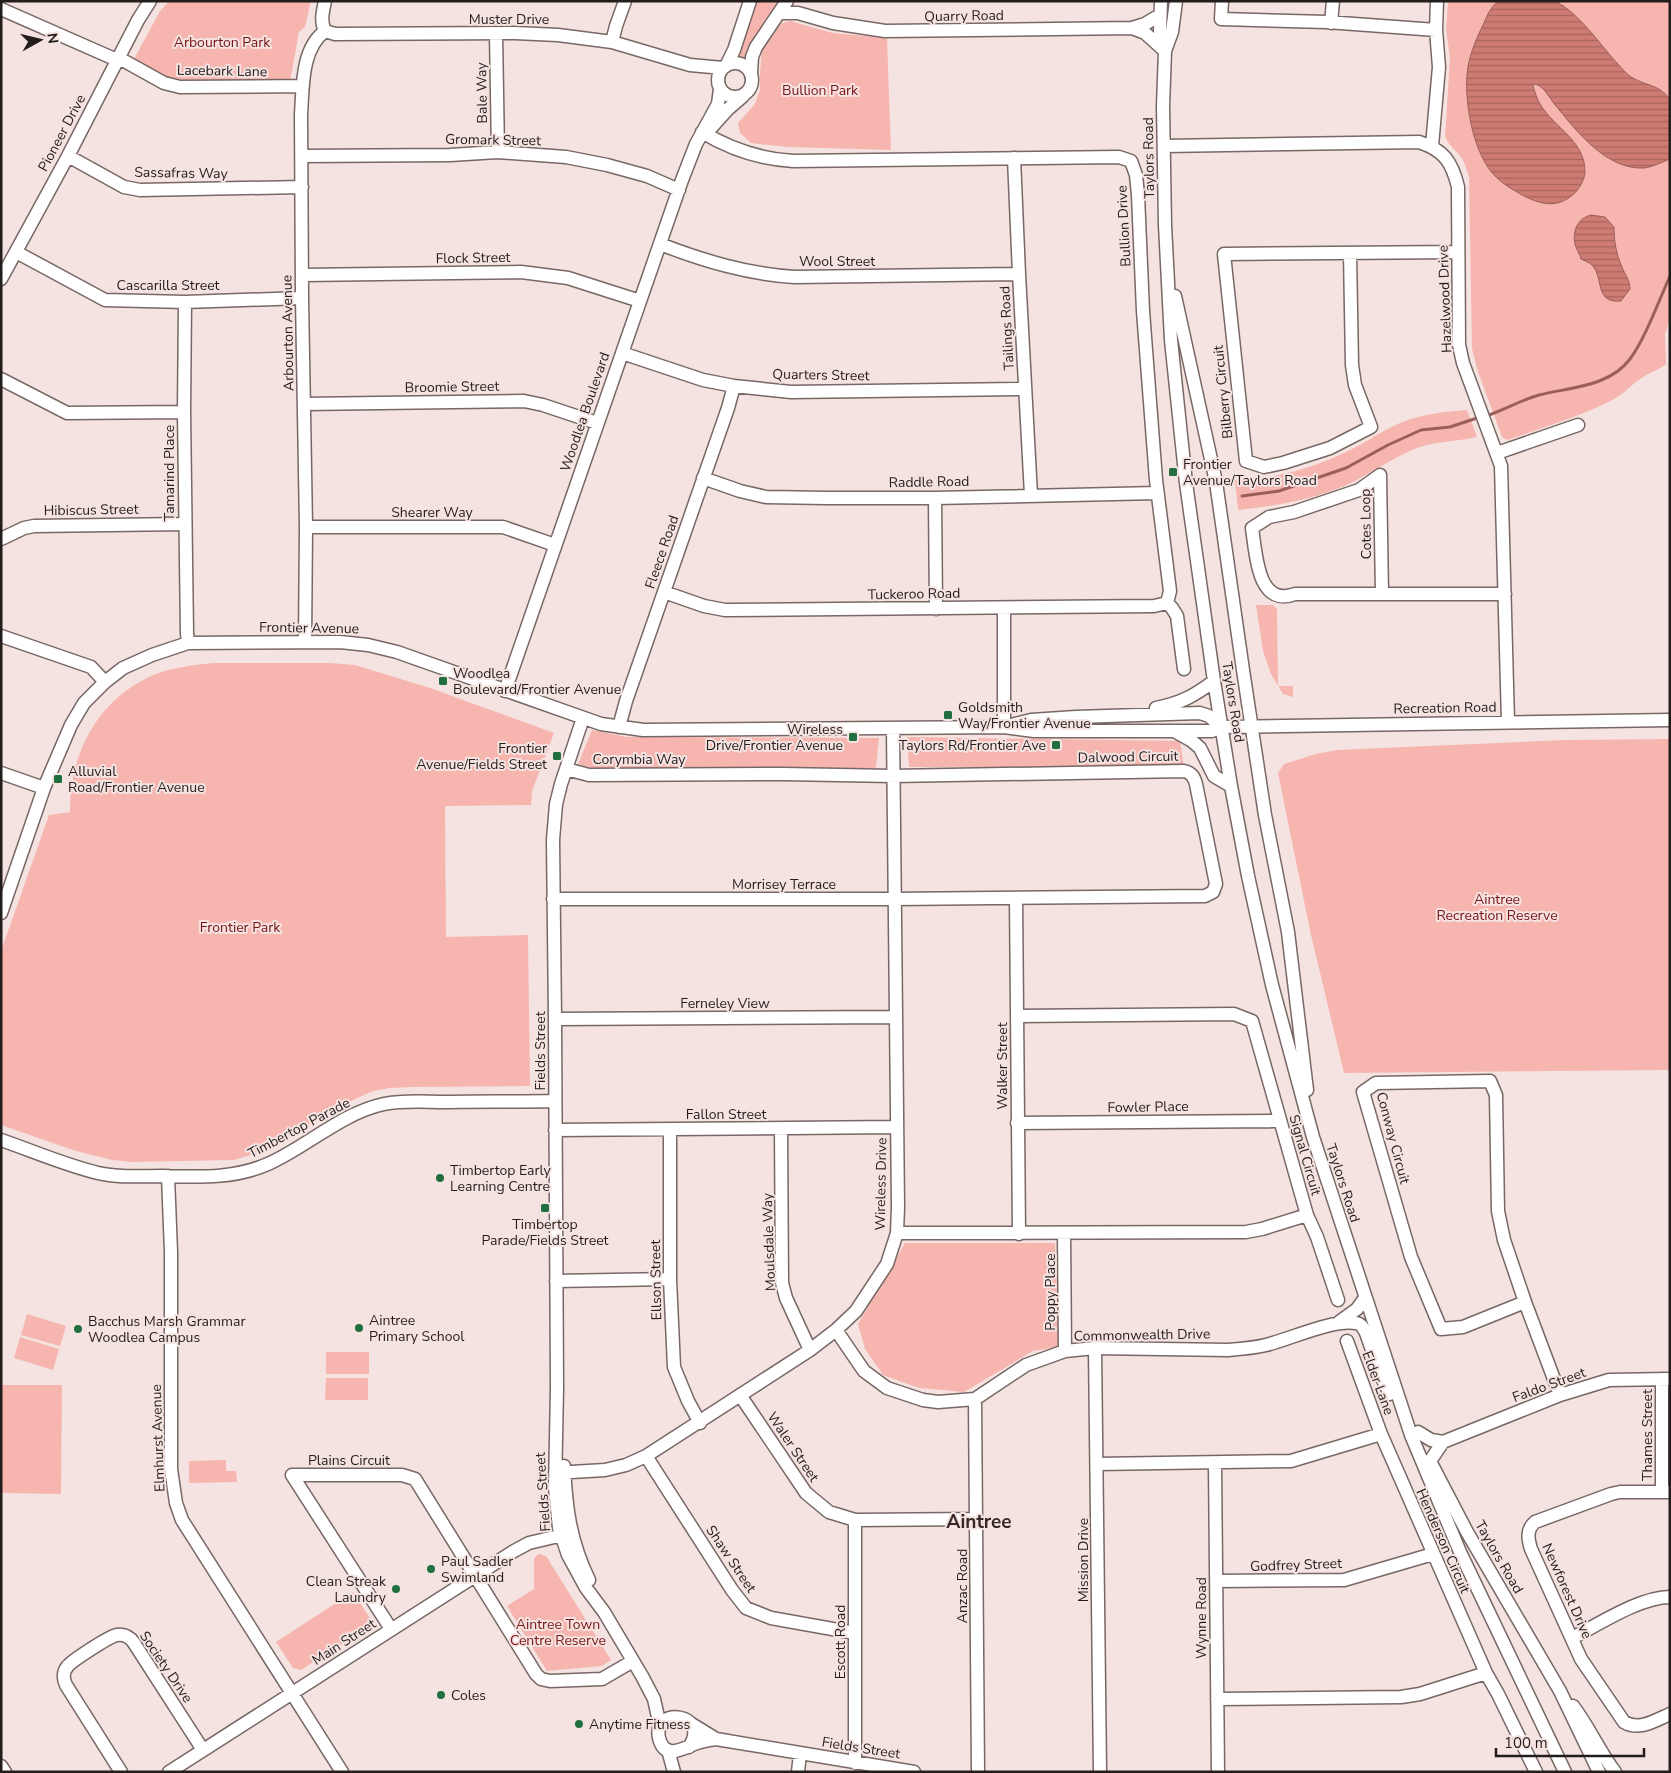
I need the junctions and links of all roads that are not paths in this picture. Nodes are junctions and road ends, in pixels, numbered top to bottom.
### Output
1 (150, 1) edge
2 (325, 1) edge
3 (625, 1) edge
4 (750, 1) edge
5 (789, 1) edge
6 (1161, 1) edge
7 (1176, 1) edge
8 (1222, 1) edge
9 (1333, 1) edge
10 (1437, 1) edge
11 (1, 9) edge
12 (780, 13) junction
13 (798, 13) junction
14 (1160, 16) junction
15 (1331, 23) junction
16 (1132, 28) junction
17 (1436, 30) junction
18 (325, 31) junction
19 (496, 34) junction
20 (612, 42) junction
21 (1165, 51) junction
22 (118, 59) junction
23 (690, 65) junction
24 (724, 67) junction
25 (751, 73) junction
26 (303, 86) junction
27 (719, 87) junction
28 (745, 94) junction
29 (704, 133) junction
30 (1164, 146) junction
31 (1432, 146) junction
32 (498, 152) junction
33 (68, 156) junction
34 (302, 156) junction
35 (1014, 158) junction
36 (302, 187) junction
37 (679, 190) junction
38 (660, 244) junction
39 (16, 252) junction
40 (1458, 252) junction
41 (1350, 253) junction
42 (1167, 265) junction
43 (1019, 274) junction
44 (303, 275) junction
45 (2, 278) edge
46 (302, 298) junction
47 (640, 301) junction
48 (185, 302) junction
49 (622, 353) junction
50 (1, 380) edge
51 (734, 386) junction
52 (1025, 389) junction
53 (304, 404) junction
54 (184, 412) junction
55 (597, 424) junction
56 (1578, 425) dead end
57 (1496, 453) junction
58 (703, 478) junction
59 (1157, 494) junction
60 (1031, 495) junction
61 (935, 498) junction
62 (184, 524) junction
63 (306, 527) junction
64 (1, 539) edge
65 (555, 545) junction
66 (664, 592) junction
67 (1382, 594) junction
68 (1505, 594) junction
69 (1166, 603) junction
70 (1004, 608) junction
71 (936, 609) junction
72 (1, 636) edge
73 (305, 642) junction
74 (188, 643) junction
75 (1184, 669) dead end
76 (1214, 680) junction
77 (105, 682) junction
78 (505, 691) junction
79 (1121, 714) junction
80 (583, 718) junction
81 (1670, 720) edge
82 (1508, 722) junction
83 (1251, 726) junction
84 (619, 727) junction
85 (1004, 727) junction
86 (1222, 727) junction
87 (893, 728) junction
88 (1175, 731) junction
89 (566, 769) junction
90 (1, 773) edge
91 (894, 776) junction
92 (1232, 786) junction
93 (44, 788) junction
94 (4, 898) edge
95 (1016, 898) junction
96 (553, 899) junction
97 (894, 899) junction
98 (1, 913) edge
99 (1017, 1016) junction
100 (895, 1017) junction
101 (555, 1019) junction
102 (555, 1101) junction
103 (1280, 1121) junction
104 (1017, 1123) junction
105 (896, 1127) junction
106 (781, 1129) junction
107 (555, 1130) junction
108 (670, 1130) junction
109 (1313, 1137) junction
110 (1, 1140) edge
111 (168, 1176) junction
112 (1307, 1215) junction
113 (897, 1233) junction
114 (1019, 1234) junction
115 (1064, 1234) junction
116 (670, 1279) junction
117 (556, 1281) junction
118 (1365, 1298) junction
119 (1338, 1300) dead end
120 (1525, 1302) junction
121 (1336, 1324) junction
122 (836, 1330) junction
123 (1347, 1342) dead end
124 (1095, 1348) junction
125 (810, 1350) junction
126 (1065, 1351) junction
127 (1666, 1379) edge
128 (740, 1395) junction
129 (1560, 1395) junction
130 (975, 1399) junction
131 (700, 1422) junction
132 (1414, 1433) junction
133 (1381, 1434) junction
134 (1443, 1442) junction
135 (646, 1456) junction
136 (1430, 1461) junction
137 (1097, 1464) junction
138 (1215, 1464) junction
139 (560, 1473) junction
140 (1666, 1492) edge
141 (976, 1519) junction
142 (855, 1520) junction
143 (566, 1534) junction
144 (1432, 1554) junction
145 (475, 1575) junction
146 (1216, 1582) junction
147 (1670, 1597) edge
148 (391, 1630) junction
149 (856, 1633) junction
150 (1572, 1638) junction
151 (633, 1661) junction
152 (1486, 1673) junction
153 (1560, 1691) junction
154 (292, 1693) junction
155 (654, 1699) junction
156 (1217, 1699) junction
157 (1670, 1714) edge
158 (674, 1717) junction
159 (690, 1723) junction
160 (660, 1726) junction
161 (716, 1739) junction
162 (687, 1748) junction
163 (203, 1750) junction
164 (668, 1750) junction
165 (800, 1754) junction
166 (855, 1763) junction
167 (1, 1766) edge
168 (5, 1772) edge
169 (121, 1772) edge
170 (169, 1772) edge
171 (342, 1772) edge
172 (674, 1772) edge
173 (680, 1772) edge
174 (798, 1772) edge
175 (914, 1772) edge
176 (978, 1772) edge
177 (1100, 1772) edge
178 (1218, 1772) edge
179 (1536, 1772) edge
180 (1566, 1772) edge
181 (1599, 1772) edge
182 (1615, 1772) edge

1 - 22 street, Pioneer Drive
2 - 18 street
3 - 20 street
4 - 24 street
5 - 12 street
5 - 13 street
6 - 14 street, Taylors Road
7 - 21 street, Taylors Road
8 - 15 street
9 - 15 street
10 - 17 street
11 - 22 street, Lacebark Lane
12 - 13 street, Quarry Road
12 - 25 street
13 - 16 street, Quarry Road
14 - 16 street, Quarry Road
14 - 21 street, Taylors Road
15 - 17 street
16 - 21 street
17 - 31 street
18 - 19 street, Muster Drive
18 - 26 street, Arbourton Avenue
19 - 20 street, Muster Drive
19 - 32 street, Bale Way
20 - 23 street, Muster Drive
21 - 30 street, Taylors Road
22 - 26 street, Lacebark Lane
22 - 33 street, Pioneer Drive
23 - 24 street, Muster Drive
23 - 27 street, Muster Drive
24 - 25 street
24 - 27 street
25 - 28 street
26 - 34 street, Arbourton Avenue
27 - 28 street
27 - 29 street, Woodlea Boulevard
28 - 29 street, Woodlea Boulevard
29 - 35 street, Bullion Drive
29 - 37 street, Woodlea Boulevard
30 - 31 street
30 - 42 street, Taylors Road
31 - 40 street, Hazelwood Drive
32 - 34 street, Gromark Street
32 - 37 street, Gromark Street
33 - 36 street, Sassafras Way
33 - 39 street, Pioneer Drive
34 - 36 street, Arbourton Avenue
35 - 43 street, Tailings Road
35 - 59 street, Bullion Drive
36 - 44 street, Arbourton Avenue
37 - 38 street, Woodlea Boulevard
38 - 43 street, Wool Street
38 - 47 street, Woodlea Boulevard
39 - 45 street, Pioneer Drive
39 - 48 street, Cascarilla Street
40 - 41 street, Bilberry Circuit
40 - 57 street, Hazelwood Drive
41 - 41 street, Bilberry Circuit
42 - 76 street, Taylors Road
42 - 83 street, Taylors Road
43 - 52 street, Tailings Road
44 - 46 street, Arbourton Avenue
44 - 47 street, Flock Street
46 - 48 street, Cascarilla Street
46 - 53 street, Arbourton Avenue
47 - 49 street, Woodlea Boulevard
48 - 54 street, Tamarind Place
49 - 51 street, Quarters Street
49 - 55 street, Woodlea Boulevard
50 - 54 street
51 - 52 street, Quarters Street
51 - 58 street, Fleece Road
52 - 60 street, Tailings Road
53 - 55 street, Broomie Street
53 - 63 street, Arbourton Avenue
54 - 62 street, Tamarind Place
55 - 65 street, Woodlea Boulevard
56 - 57 street
57 - 68 street, Hazelwood Drive
58 - 61 street, Raddle Road
58 - 66 street, Fleece Road
59 - 60 street, Raddle Road
59 - 69 street, Bullion Drive
60 - 61 street, Raddle Road
61 - 71 street
62 - 64 street, Hibiscus Street
62 - 74 street, Tamarind Place
63 - 65 street, Shearer Way
63 - 73 street, Arbourton Avenue
65 - 78 street, Woodlea Boulevard
66 - 71 street, Tuckeroo Road
66 - 84 street, Fleece Road
67 - 67 street, Cotes Loop
67 - 68 street, Cotes Loop
68 - 82 street, Hazelwood Drive
69 - 70 street, Tuckeroo Road
69 - 75 street
70 - 71 street, Tuckeroo Road
70 - 85 street
72 - 77 street
73 - 74 street, Frontier Avenue
73 - 78 street, Frontier Avenue
74 - 77 street, Frontier Avenue
76 - 79 street
76 - 86 street, Taylors Road
77 - 93 street, Frontier Avenue
78 - 80 street, Frontier Avenue
79 - 85 street, Frontier Avenue
79 - 86 street, Frontier Avenue
80 - 84 street, Frontier Avenue
80 - 89 street, Fields Street
81 - 82 street, Recreation Road
82 - 83 street, Recreation Road
83 - 86 street, Recreation Road
83 - 109 street, Taylors Road
84 - 87 street, Frontier Avenue
85 - 87 street, Frontier Avenue
85 - 88 street, Frontier Avenue
86 - 88 street, Frontier Avenue
86 - 92 street, Taylors Road
87 - 91 street, Wireless Drive
88 - 92 street
89 - 91 street, Corymbia Way
89 - 96 street, Fields Street
90 - 93 street
91 - 95 street, Dalwood Circuit
91 - 97 street, Wireless Drive
92 - 109 street, Taylors Road
93 - 94 street, Frontier Avenue
94 - 98 street, Frontier Avenue
95 - 97 street, Morrisey Terrace
95 - 99 street, Walker Street
96 - 97 street, Morrisey Terrace
96 - 101 street, Fields Street
97 - 100 street, Wireless Drive
99 - 103 street, Signal Circuit
99 - 104 street, Walker Street
100 - 101 street, Ferneley View
100 - 105 street, Wireless Drive
101 - 102 street, Fields Street
102 - 107 street, Fields Street
102 - 111 street, Timbertop Parade
103 - 104 street, Fowler Place
103 - 112 street, Signal Circuit
104 - 114 street, Walker Street
105 - 106 street, Fallon Street
105 - 113 street, Wireless Drive
106 - 108 street, Fallon Street
106 - 125 street, Moulsdale Way
107 - 108 street, Fallon Street
107 - 117 street, Fields Street
108 - 116 street, Ellson Street
109 - 118 street, Taylors Road
110 - 111 street, Timbertop Parade
111 - 154 street, Elmhurst Avenue
112 - 115 street, Signal Circuit
112 - 119 street
113 - 114 street, Signal Circuit
113 - 122 street, Wireless Drive
114 - 115 street, Signal Circuit
115 - 126 street, Poppy Place
116 - 117 street
116 - 131 street, Ellson Street
117 - 139 street, Fields Street
118 - 121 street, Commonwealth Drive
118 - 132 street, Taylors Road
120 - 120 street, Conway Circuit
120 - 129 street, Conway Circuit
121 - 124 street, Commonwealth Drive
121 - 132 street, Commonwealth Drive
122 - 125 street, Wireless Drive
122 - 130 street, Commonwealth Drive
123 - 133 street, Elder Lane
124 - 126 street, Commonwealth Drive
124 - 137 street, Mission Drive
125 - 128 street, Wireless Drive
126 - 130 street, Commonwealth Drive
127 - 129 street, Faldo Street
127 - 140 street, Thames Street
128 - 131 street, Wireless Drive
128 - 142 street, Waler Street
129 - 134 street, Faldo Street
130 - 141 street, Anzac Road
131 - 135 street, Wireless Drive
132 - 134 street
132 - 136 street, Taylors Road
132 - 180 street, Taylors Road
133 - 138 street
133 - 144 street, Henderson Circuit
134 - 136 street
135 - 139 street, Wireless Drive
135 - 149 street, Shaw Street
136 - 153 street, Taylors Road
137 - 138 street
137 - 177 street, Mission Drive
138 - 146 street, Wynne Road
139 - 143 street, Fields Street
140 - 150 street, Newforest Drive
141 - 142 street, Waler Street
141 - 176 street, Anzac Road
142 - 149 street, Escott Road
143 - 145 street, Main Street
143 - 151 street, Fields Street
144 - 146 street, Godfrey Street
144 - 152 street, Henderson Circuit
145 - 148 street, Main Street
145 - 148 street, Plains Circuit
145 - 151 street
146 - 156 street, Wynne Road
147 - 150 street
148 - 154 street, Main Street
149 - 166 street, Escott Road
150 - 157 street, Newforest Drive
151 - 155 street, Fields Street
152 - 156 street
152 - 179 street, Henderson Circuit
153 - 181 street, Taylors Road
153 - 182 street
154 - 163 street, Main Street
154 - 171 street, Elmhurst Avenue
155 - 158 street, Fields Street
155 - 160 street, Fields Street
156 - 178 street, Wynne Road
158 - 159 street
158 - 160 street
159 - 161 street, Fields Street
159 - 162 street
160 - 164 street
161 - 162 street, Fields Street
161 - 165 street, Fields Street
162 - 164 street
162 - 173 street
163 - 169 street, Society Drive
163 - 170 street, Main Street
164 - 172 street
165 - 166 street, Fields Street
165 - 174 street
166 - 175 street, Fields Street
167 - 168 street

